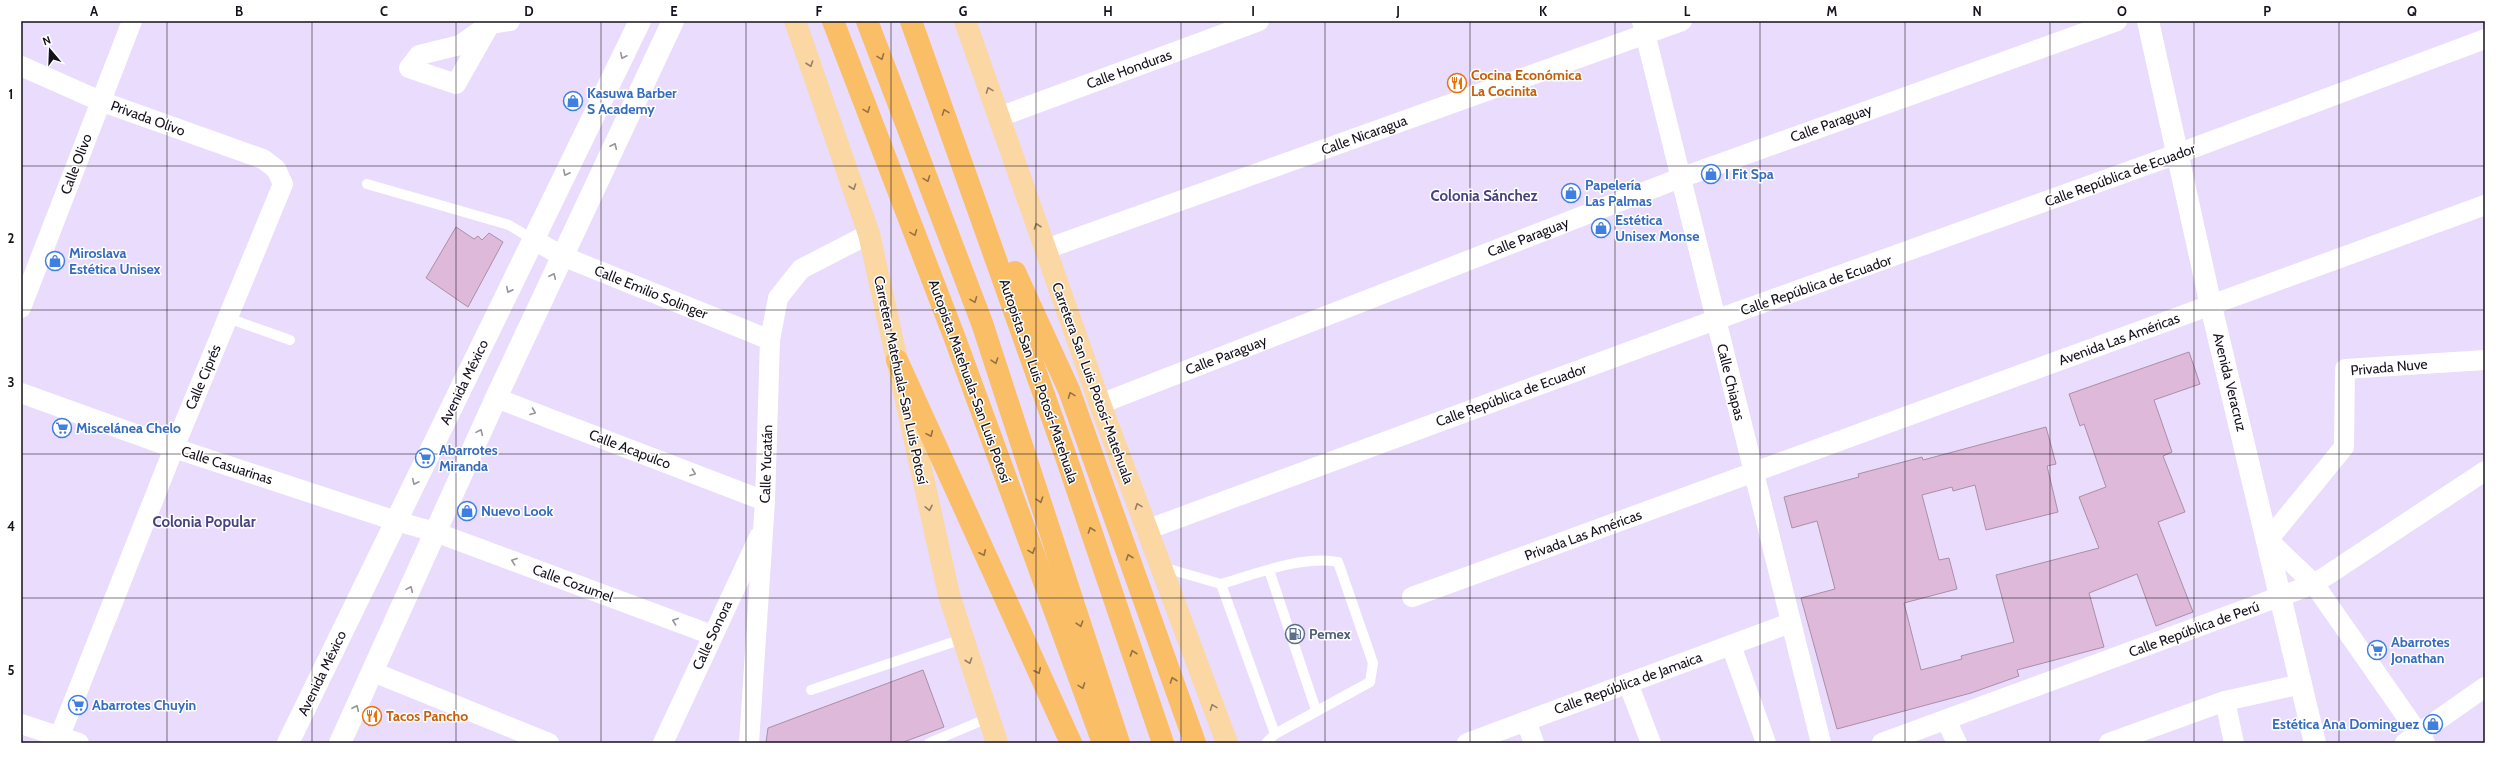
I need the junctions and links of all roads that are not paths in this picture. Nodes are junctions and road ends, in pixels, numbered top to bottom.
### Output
1 (132, 21) edge
2 (510, 21) edge
3 (640, 21) edge
4 (673, 21) edge
5 (833, 21) edge
6 (867, 21) edge
7 (911, 21) edge
8 (965, 21) edge
9 (1259, 21) edge
10 (1682, 21) edge
11 (2116, 21) edge
12 (2148, 21) edge
13 (793, 23) edge
14 (490, 24) dead end
15 (1643, 28) edge
16 (2485, 39) edge
17 (21, 66) edge
18 (100, 101) junction
19 (999, 117) junction
20 (958, 149) junction
21 (2177, 154) junction
22 (276, 169) joint
23 (1680, 178) junction
24 (367, 184) dead end
25 (2485, 205) edge
26 (869, 234) junction
27 (534, 240) junction
28 (1046, 249) junction
29 (562, 256) junction
30 (2211, 306) junction
31 (21, 308) edge
32 (228, 318) junction
33 (1715, 320) junction
34 (290, 340) dead end
35 (770, 340) junction
36 (897, 360) junction
37 (2485, 360) edge
38 (21, 393) edge
39 (496, 398) junction
40 (1100, 404) junction
41 (174, 448) junction
42 (2485, 471) edge
43 (1754, 473) junction
44 (765, 501) junction
45 (396, 521) junction
46 (763, 528) junction
47 (1146, 530) junction
48 (435, 532) junction
49 (2268, 540) junction
50 (1160, 566) junction
51 (1269, 570) junction
52 (1221, 584) junction
53 (2314, 584) junction
54 (1412, 597) dead end
55 (2280, 598) junction
56 (1790, 622) junction
57 (712, 634) junction
58 (962, 639) junction
59 (1731, 645) junction
60 (373, 672) junction
61 (1628, 683) junction
62 (2302, 684) junction
63 (2485, 687) edge
64 (811, 690) dead end
65 (2225, 701) junction
66 (1316, 710) junction
67 (988, 718) junction
68 (1946, 720) junction
69 (1526, 721) junction
70 (21, 724) edge
71 (1275, 734) junction
72 (1921, 736) edge
73 (59, 740) edge
74 (2416, 740) edge
75 (79, 743) edge
76 (288, 743) edge
77 (340, 743) edge
78 (549, 743) edge
79 (663, 743) edge
80 (749, 743) edge
81 (929, 743) edge
82 (997, 743) edge
83 (1071, 743) edge
84 (1103, 743) edge
85 (1119, 743) edge
86 (1163, 743) edge
87 (1195, 743) edge
88 (1227, 743) edge
89 (1266, 743) edge
90 (1467, 743) edge
91 (1534, 743) edge
92 (1651, 743) edge
93 (1766, 743) edge
94 (1821, 743) edge
95 (1882, 743) edge
96 (1956, 743) edge
97 (2109, 743) edge
98 (2234, 743) edge
99 (2315, 743) edge

1 - 18 street, Calle Olivo
2 - 14 street
3 -> 27 street, Avenida México
29 -> 4 street
5 -> 84 highway, Autopista Matehuala-San Luis Potosí
6 -> 85 highway
20 -> 7 highway, Autopista San Luis Potosí-Matehuala
19 -> 8 main road, Carretera San Luis Potosí-Matehuala
9 - 19 street, Calle Honduras
10 - 15 street, Calle Nicaragua
11 - 23 street, Calle Paraguay
12 - 21 street, Avenida Veracruz
13 -> 26 main road, Carretera Matehuala-San Luis Potosí
15 - 23 street, Calle Chiapas
15 - 28 street, Calle Nicaragua
16 - 21 street, Calle República de Ecuador
17 - 18 street, Privada Olivo
18 - 22 street, Privada Olivo
18 - 31 street, Calle Olivo
28 -> 19 main road, Carretera San Luis Potosí-Matehuala
86 -> 20 highway, Autopista San Luis Potosí-Matehuala
87 -> 20 highway
21 - 30 street, Avenida Veracruz
21 - 33 street, Calle República de Ecuador
22 - 32 street, Calle Ciprés
23 - 33 street, Calle Chiapas
23 - 40 street, Calle Paraguay
24 - 27 lane
25 - 30 street, Avenida Las Américas
26 - 35 street, Calle Yucatán
26 - 36 main road, Carretera Matehuala-San Luis Potosí
27 - 29 street, Calle Emilio Solinger
27 -> 45 street, Avenida México
28 - 40 main road, Carretera San Luis Potosí-Matehuala
29 - 35 street, Calle Emilio Solinger
39 -> 29 street
30 - 43 street, Avenida Las Américas
30 - 49 street, Avenida Veracruz
32 - 34 lane
32 - 41 street, Calle Ciprés
33 - 43 street, Calle Chiapas
33 - 47 street, Calle República de Ecuador
35 - 44 street, Calle Yucatán
36 -> 58 main road, Carretera Matehuala-San Luis Potosí
36 -> 83 highway
37 - 49 street, Privada Nuve
38 - 41 street, Calle Casuarinas
39 -> 44 street, Calle Acapulco
48 -> 39 street
47 -> 40 main road, Carretera San Luis Potosí-Matehuala
41 - 45 street, Calle Casuarinas
41 - 73 street, Calle Ciprés
42 - 53 street, Calle República de Perú
43 - 54 street, Privada Las Américas
43 - 56 street, Calle Chiapas
44 - 46 street, Calle Yucatán
45 - 48 street, Calle Casuarinas
45 - 76 street, Avenida México
46 - 57 street, Calle Sonora
46 - 80 street, Calle Yucatán
47 - 50 main road, Carretera San Luis Potosí-Matehuala
57 -> 48 street, Calle Cozumel
60 -> 48 street
49 - 53 street
49 - 55 street, Avenida Veracruz
50 - 52 lane
88 -> 50 main road, Carretera San Luis Potosí-Matehuala
51 - 52 lane
51 - 66 lane
51 - 66 lane
52 - 71 lane
53 - 55 street, Calle República de Perú
53 - 74 street
55 - 62 street, Avenida Veracruz
55 - 68 street, Calle República de Perú
56 - 59 street, Calle República de Jamaica
56 - 94 street, Calle Chiapas
57 - 79 street, Calle Sonora
58 - 64 lane
58 -> 67 main road, Carretera Matehuala-San Luis Potosí
59 - 61 street, Calle República de Jamaica
59 - 93 street
77 -> 60 street
60 - 78 street
61 - 69 street, Calle República de Jamaica
61 - 92 street
62 - 65 street
62 - 99 street, Avenida Veracruz
63 - 74 street
65 - 97 street
65 - 98 street
66 - 71 lane
67 - 81 lane
67 - 82 main road, Carretera Matehuala-San Luis Potosí
68 - 72 street, Calle República de Perú
68 - 96 street
69 - 90 street, Calle República de Jamaica
69 - 91 street
70 - 73 street
71 - 89 lane
72 - 95 street, Calle República de Perú
73 - 75 street

